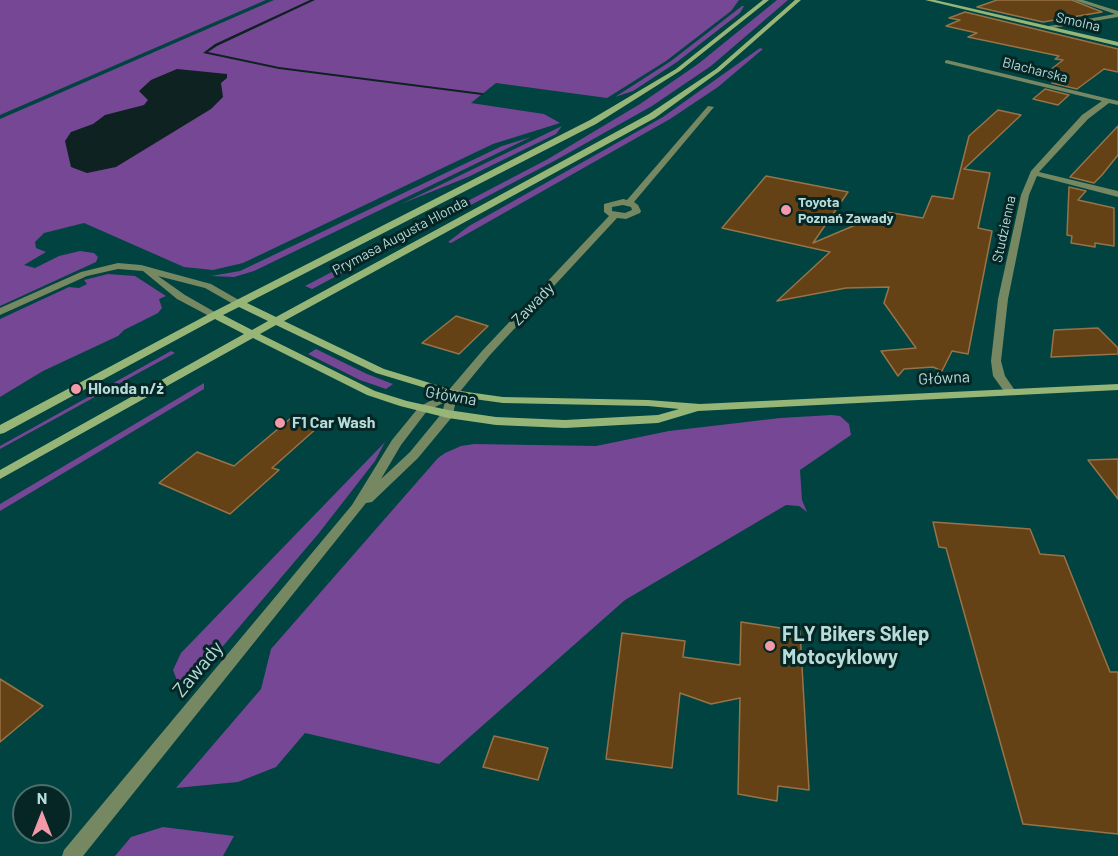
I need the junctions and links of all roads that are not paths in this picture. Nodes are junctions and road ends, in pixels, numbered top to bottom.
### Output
1 (766, 0) edge
2 (798, 0) edge
3 (928, 0) edge
4 (1077, 0) edge
5 (1118, 14) edge
6 (1098, 18) junction
7 (1118, 22) edge
8 (1048, 28) junction
9 (1118, 44) edge
10 (947, 62) dead end
11 (1113, 101) edge
12 (710, 107) dead end
13 (1034, 173) junction
14 (1118, 194) edge
15 (141, 268) junction
16 (239, 303) junction
17 (0, 312) edge
18 (214, 315) junction
19 (275, 321) junction
20 (250, 334) junction
21 (1118, 387) edge
22 (1010, 392) junction
23 (452, 393) junction
24 (700, 408) junction
25 (423, 409) junction
26 (448, 414) junction
27 (0, 430) edge
28 (0, 475) edge
29 (357, 508) junction
30 (71, 856) edge

1 - 16 main road, Prymasa Augusta Hlonda
2 - 19 main road, Prymasa Augusta Hlonda
3 - 8 main road, Smolna
4 - 5 street
5 - 6 street
6 - 7 street
6 - 8 street
8 - 9 main road, Smolna
10 - 11 street, Blacharska
11 - 13 street, Studzienna
12 - 23 street, Zawady
13 - 14 street
13 - 22 street, Studzienna
15 - 16 street
15 - 17 street
15 - 18 street
16 - 18 main road, Prymasa Augusta Hlonda
16 - 19 main road, Główna
18 - 20 main road, Główna
18 - 27 main road, Prymasa Augusta Hlonda
19 - 20 main road, Prymasa Augusta Hlonda
19 - 23 main road, Główna
20 - 25 main road, Główna
20 - 28 main road, Prymasa Augusta Hlonda
21 - 22 main road, Główna
22 - 24 main road, Główna
23 - 24 main road, Główna
23 - 25 street, Zawady
23 - 26 street, Zawady
24 - 26 main road, Główna
25 - 26 main road, Główna
25 - 29 street, Zawady
26 - 29 street, Zawady
29 - 30 street, Zawady

